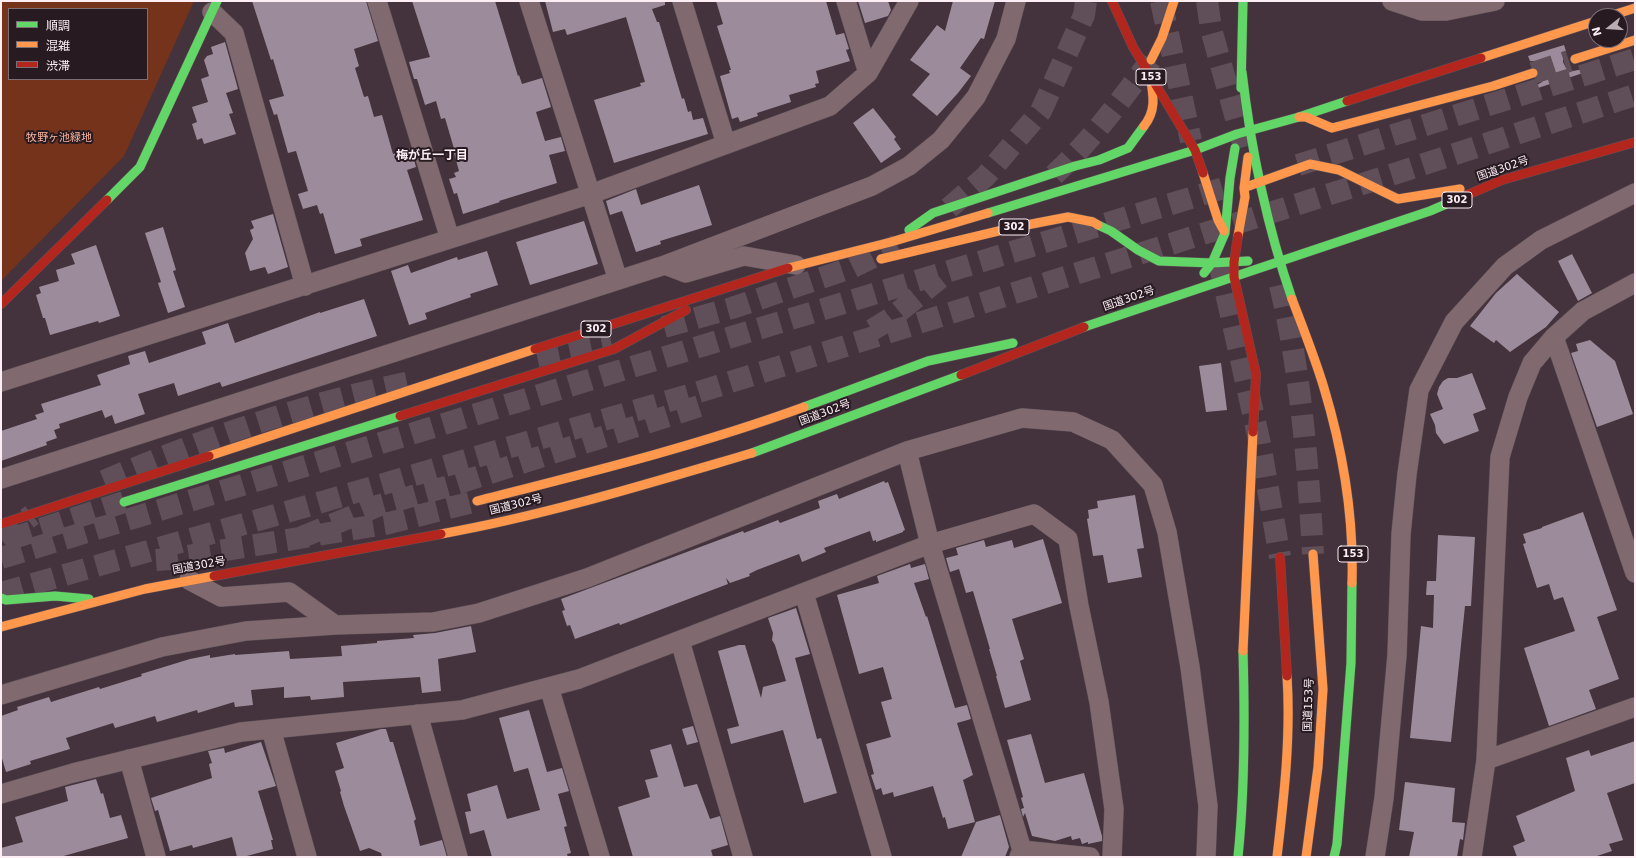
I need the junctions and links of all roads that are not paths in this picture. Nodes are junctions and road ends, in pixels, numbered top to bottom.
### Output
1 (376, 1) edge
2 (529, 1) edge
3 (682, 1) edge
4 (846, 1) edge
5 (909, 1) edge
6 (1016, 1) edge
7 (1112, 1) edge
8 (1174, 1) edge
9 (1243, 1) edge
10 (1392, 1) edge
11 (1495, 1) edge
12 (214, 6) edge
13 (1588, 23) edge
14 (1635, 40) edge
15 (1151, 60) tunnel mouth
16 (1572, 60) tunnel mouth
17 (1242, 72) junction
18 (868, 73) junction
19 (1533, 73) tunnel mouth
20 (1150, 75) junction
21 (1299, 117) junction
22 (1276, 123) junction
23 (1238, 126) junction
24 (1249, 131) junction
25 (1635, 142) edge
26 (1252, 143) junction
27 (726, 144) junction
28 (1195, 150) junction
29 (1207, 160) dead end
30 (1219, 170) dead end
31 (1230, 178) junction
32 (1502, 180) junction
33 (1259, 183) junction
34 (1244, 188) junction
35 (1635, 193) edge
36 (590, 194) junction
37 (1226, 233) junction
38 (450, 239) junction
39 (891, 242) junction
40 (855, 260) dead end
41 (871, 260) dead end
42 (1279, 261) junction
43 (1234, 262) junction
44 (802, 263) junction
45 (1212, 264) junction
46 (665, 265) junction
47 (1234, 277) junction
48 (618, 280) junction
49 (737, 283) junction
50 (1635, 283) edge
51 (306, 286) junction
52 (1189, 291) junction
53 (1, 304) edge
54 (1071, 331) junction
55 (1554, 337) junction
56 (1, 382) edge
57 (907, 451) junction
58 (1, 479) edge
59 (124, 502) tunnel mouth
60 (477, 502) tunnel mouth
61 (1, 524) edge
62 (930, 544) junction
63 (1313, 554) tunnel mouth
64 (1280, 557) tunnel mouth
65 (1635, 573) edge
66 (189, 580) junction
67 (804, 593) junction
68 (1, 598) edge
69 (104, 600) junction
70 (335, 625) junction
71 (1, 627) edge
72 (680, 641) junction
73 (549, 687) junction
74 (1, 695) edge
75 (1635, 707) edge
76 (418, 714) junction
77 (271, 729) junction
78 (128, 759) junction
79 (1486, 760) junction
80 (1, 794) edge
81 (1021, 854) edge
82 (156, 857) edge
83 (307, 857) edge
84 (458, 857) edge
85 (600, 857) edge
86 (743, 857) edge
87 (882, 857) edge
88 (1090, 857) edge
89 (1112, 857) edge
90 (1206, 857) edge
91 (1238, 857) edge
92 (1277, 857) edge
93 (1306, 857) edge
94 (1334, 857) edge
95 (1375, 857) edge
96 (1472, 857) edge

1 - 38 street
2 - 36 street
3 - 27 street
4 - 18 street
5 - 18 street
6 - 46 street
7 - 20 main road, 153
8 - 15 main road
9 - 17 main road, 153
10 - 11 street
12 - 51 street
12 - 53 main road
13 - 21 main road, 302
14 - 16 main road
17 - 23 main road, 153
17 - 24 main road, 153
18 - 27 street
19 - 21 main road
20 - 28 main road, 153
20 - 39 main road, 302
21 - 22 main road, 302
22 - 24 main road, 302
22 - 26 main road
23 - 24 main road, 302
23 - 28 main road, 302
23 - 31 main road, 153
24 - 26 main road, 153
25 - 32 main road, 国道302号 / 302
26 - 33 main road, 153
26 - 34 main road, 153
27 - 36 street
28 - 29 main road
28 - 37 main road, 153
28 - 39 main road, 302
30 - 31 main road
31 - 34 main road
31 - 37 main road, 153
32 - 33 main road, 302
32 - 42 main road, 国道302号 / 302
33 - 34 main road, 302
33 - 42 main road, 153
34 - 43 main road, 153
35 - 95 street
36 - 38 street
36 - 48 street
37 - 43 main road, 153
37 - 45 main road, 153
38 - 51 street
39 - 44 main road, 302
40 - 44 main road, 302
41 - 45 main road, 302
42 - 43 main road, 302
42 - 47 main road, 国道302号 / 302
42 - 94 main road, 153
43 - 45 main road, 302
43 - 47 main road, 153
44 - 46 street
44 - 49 main road, 302
45 - 52 main road, 153
46 - 48 street
47 - 52 main road, 国道302号 / 302
47 - 91 main road, 153
48 - 58 street
49 - 59 main road
49 - 61 main road, 302
50 - 55 street
51 - 56 street
52 - 54 main road, 国道302号 / 302
54 - 60 main road
54 - 66 main road, 国道302号 / 302
55 - 65 street
55 - 79 street
57 - 62 street
57 - 70 street
57 - 90 street
62 - 67 street
62 - 81 street
62 - 89 street
63 - 93 main road, 国道153号
64 - 92 main road, 国道153号
66 - 69 main road, 国道302号 / 302
66 - 70 street
67 - 72 street
67 - 87 street
68 - 69 main road
69 - 71 main road, 国道302号 / 302
70 - 74 street
72 - 73 street
72 - 86 street
73 - 76 street
73 - 85 street
75 - 79 street
76 - 77 street
76 - 84 street
77 - 78 street
77 - 83 street
78 - 80 street
78 - 82 street
79 - 96 street
81 - 88 street

